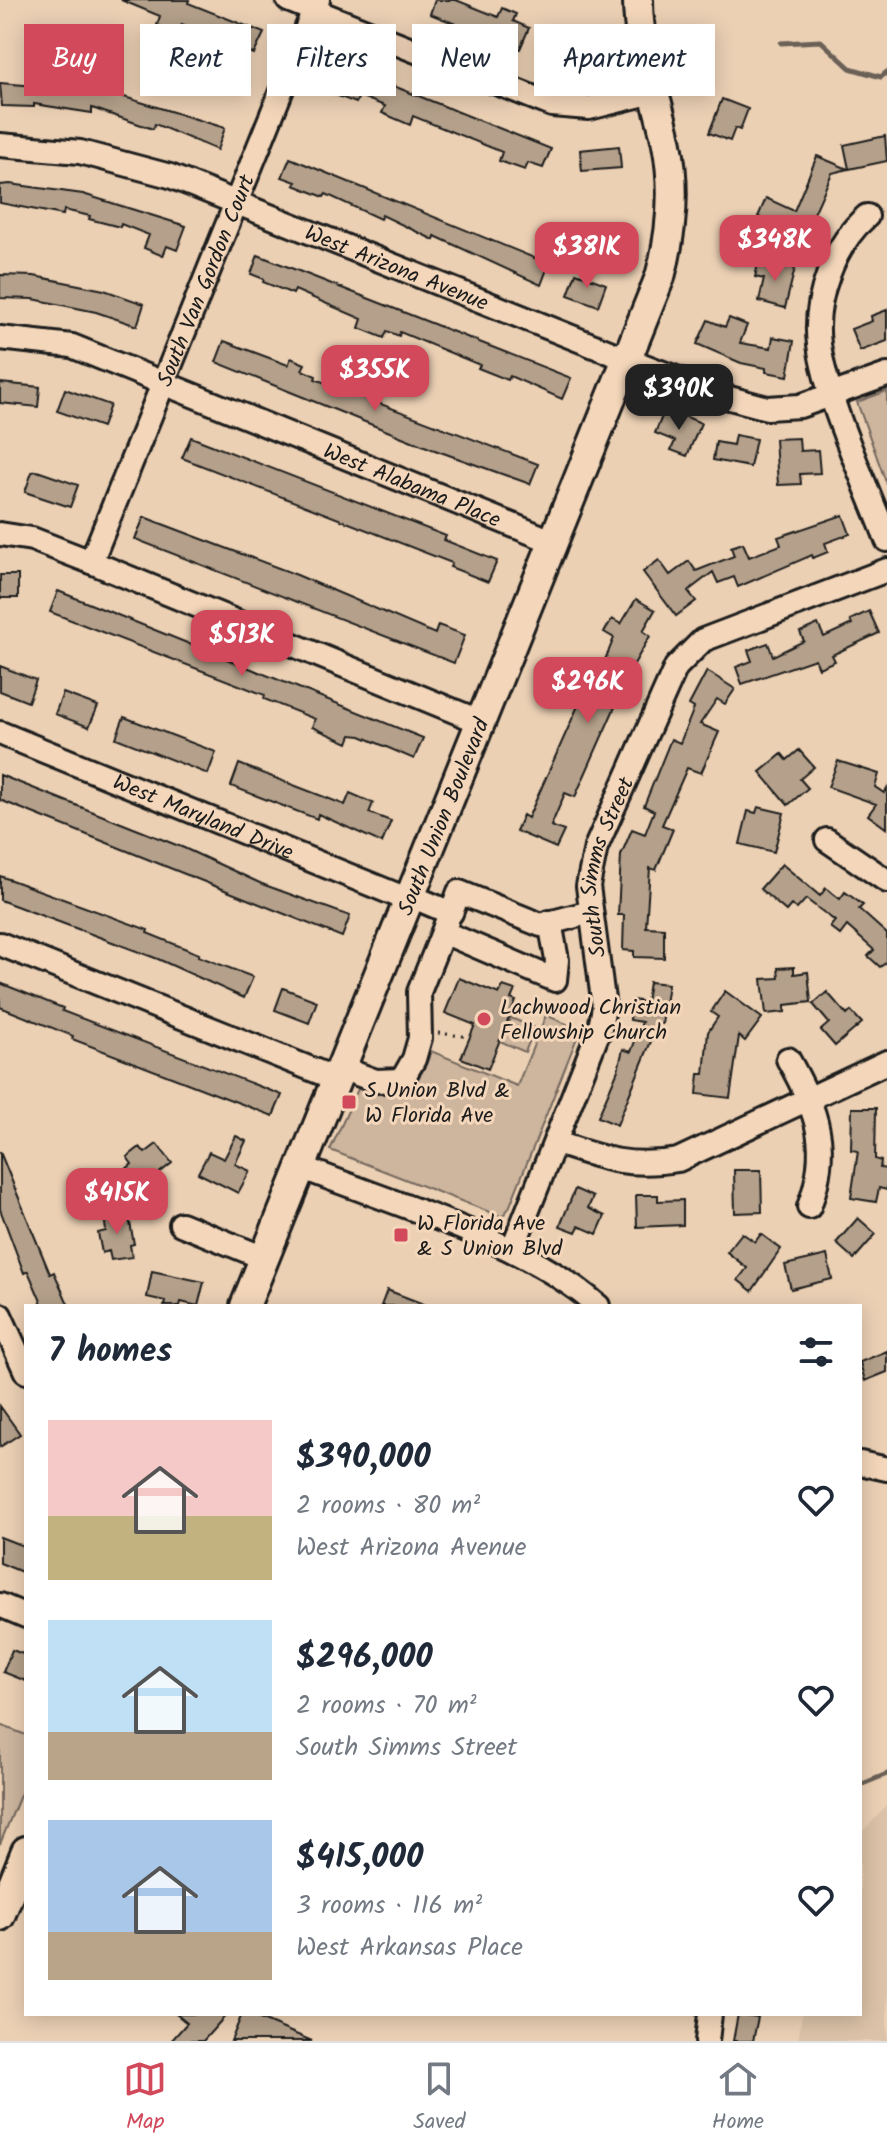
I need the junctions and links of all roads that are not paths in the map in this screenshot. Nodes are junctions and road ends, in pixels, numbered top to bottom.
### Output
1 (288, 0) edge
2 (638, 0) edge
3 (316, 5) edge
4 (640, 24) edge
5 (637, 96) edge
6 (654, 96) edge
7 (0, 145) edge
8 (235, 203) junction
9 (867, 216) dead end
10 (0, 338) edge
11 (629, 360) junction
12 (887, 375) edge
13 (163, 382) junction
14 (833, 394) junction
15 (0, 534) edge
16 (887, 540) edge
17 (554, 542) junction
18 (91, 562) junction
19 (887, 570) edge
20 (481, 722) junction
21 (0, 733) edge
22 (827, 840) dead end
23 (887, 881) edge
24 (410, 898) junction
25 (591, 912) junction
26 (550, 922) junction
27 (447, 923) junction
28 (0, 944) edge
29 (788, 1059) dead end
30 (887, 1062) edge
31 (339, 1074) junction
32 (809, 1097) junction
33 (557, 1143) junction
34 (301, 1167) junction
35 (809, 1207) dead end
36 (181, 1224) dead end
37 (512, 1250) junction
38 (264, 1258) junction
39 (246, 1304) edge
40 (596, 1304) edge
41 (0, 1315) edge
42 (24, 1368) edge
43 (862, 1463) edge
44 (887, 1469) edge
45 (0, 1605) edge
46 (24, 1615) edge
47 (24, 1856) edge
48 (0, 1916) edge
49 (710, 2016) edge
50 (707, 2041) edge

1 - 3 street
2 - 4 main road, South Union Boulevard
3 - 5 street
3 - 8 street, South Van Gordon Court
6 - 11 main road, South Union Boulevard
7 - 8 street, West Arizona Avenue
8 - 11 street, West Arizona Avenue
8 - 13 street, South Van Gordon Court
9 - 14 street
10 - 13 street, West Alabama Place
11 - 14 street, West Arizona Avenue
11 - 17 main road, South Union Boulevard
12 - 14 street, West Arizona Avenue
13 - 17 street, West Alabama Place
13 - 18 street, South Van Gordon Court
14 - 16 street
15 - 18 street
17 - 20 main road, South Union Boulevard
18 - 20 street
19 - 25 street, South Simms Street
20 - 24 main road, South Union Boulevard
21 - 24 street, West Maryland Drive
22 - 23 street
24 - 27 street, West Maryland Drive
24 - 31 main road, South Union Boulevard
25 - 26 street
25 - 33 street, South Simms Street
26 - 27 street
26 - 27 street, West Maryland Drive
27 - 31 street
28 - 31 street
29 - 32 street
30 - 32 street
31 - 34 main road, South Union Boulevard
32 - 33 street
32 - 35 street
33 - 37 street, South Simms Street
34 - 37 street
34 - 38 main road, South Union Boulevard
36 - 38 street
37 - 40 street
38 - 39 main road, South Union Boulevard
41 - 42 street
43 - 44 street
45 - 46 street
47 - 48 main road
49 - 50 street

